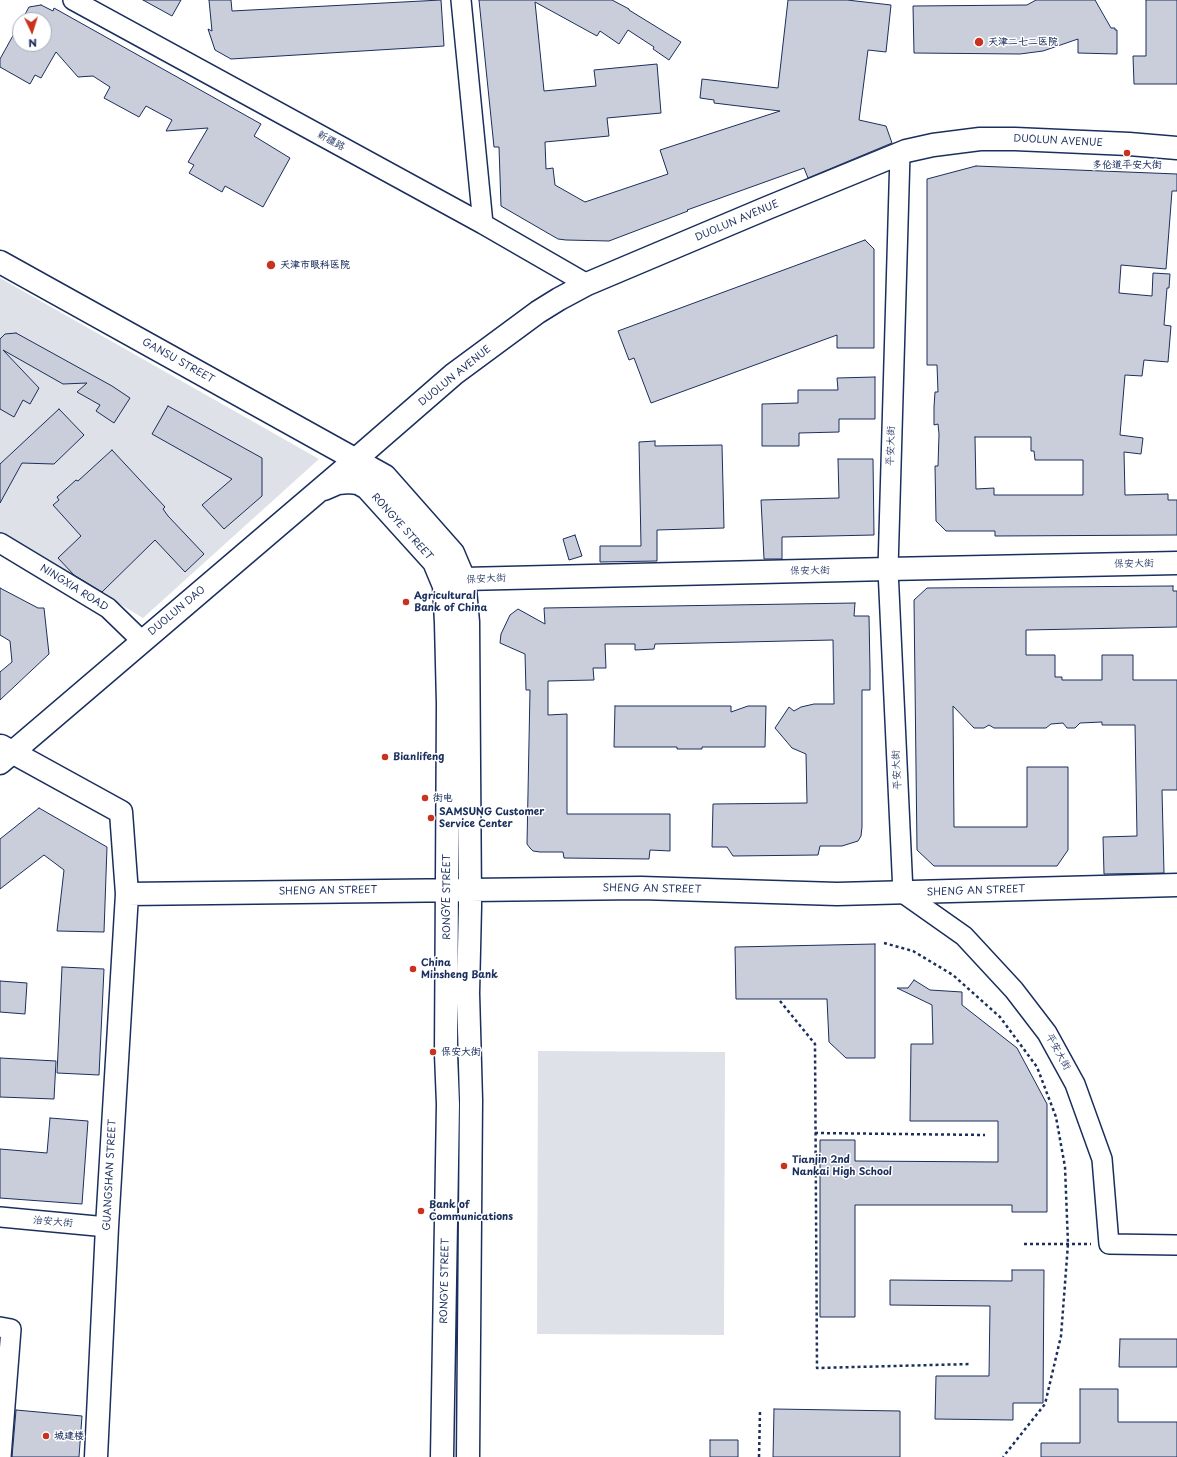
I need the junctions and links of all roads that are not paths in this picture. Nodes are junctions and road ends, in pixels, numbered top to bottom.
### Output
1 (73, 0) edge
2 (461, 0) edge
3 (1177, 148) edge
4 (900, 154) junction
5 (483, 224) junction
6 (0, 262) edge
7 (587, 284) junction
8 (355, 460) junction
9 (319, 491) junction
10 (0, 543) edge
11 (1177, 563) edge
12 (888, 569) junction
13 (464, 579) junction
14 (444, 586) junction
15 (142, 641) junction
16 (4, 754) edge
17 (1177, 885) edge
18 (447, 890) junction
19 (470, 890) junction
20 (903, 893) junction
21 (127, 894) junction
22 (0, 1217) edge
23 (107, 1227) junction
24 (1177, 1245) edge
25 (0, 1327) edge
26 (1, 1437) edge
27 (1, 1457) edge
28 (96, 1457) edge
29 (442, 1457) edge
30 (468, 1457) edge

1 - 5 street, 新疆路
2 - 5 street
3 - 4 street, DUOLUN AVENUE
4 - 7 street, DUOLUN AVENUE
4 - 12 street, 平安大街
5 - 7 street, 新疆路
6 - 8 street, GANSU STREET
7 - 8 street, DUOLUN AVENUE
8 - 9 street, DUOLUN DAO
8 - 13 street, RONGYE STREET
9 - 14 street, RONGYE STREET
9 - 15 street, DUOLUN DAO
10 - 15 street, NINGXIA ROAD
11 - 12 street, 保安大街
12 - 13 street, 保安大街
12 - 20 street, 平安大街
13 - 14 street, 保安大街
13 - 19 street, RONGYE STREET
14 - 18 street, RONGYE STREET
15 - 16 street, DUOLUN DAO
16 - 21 street, GUANGSHAN STREET
17 - 20 street, SHENG AN STREET
18 - 19 street, SHENG AN STREET
18 - 21 street, SHENG AN STREET
18 - 29 street, RONGYE STREET
19 - 20 street, SHENG AN STREET
19 - 30 street, RONGYE STREET
20 - 24 street, 平安大街
21 - 23 street, GUANGSHAN STREET
22 - 23 street, 治安大街
23 - 28 street, GUANGSHAN STREET
25 - 26 street
26 - 27 street

